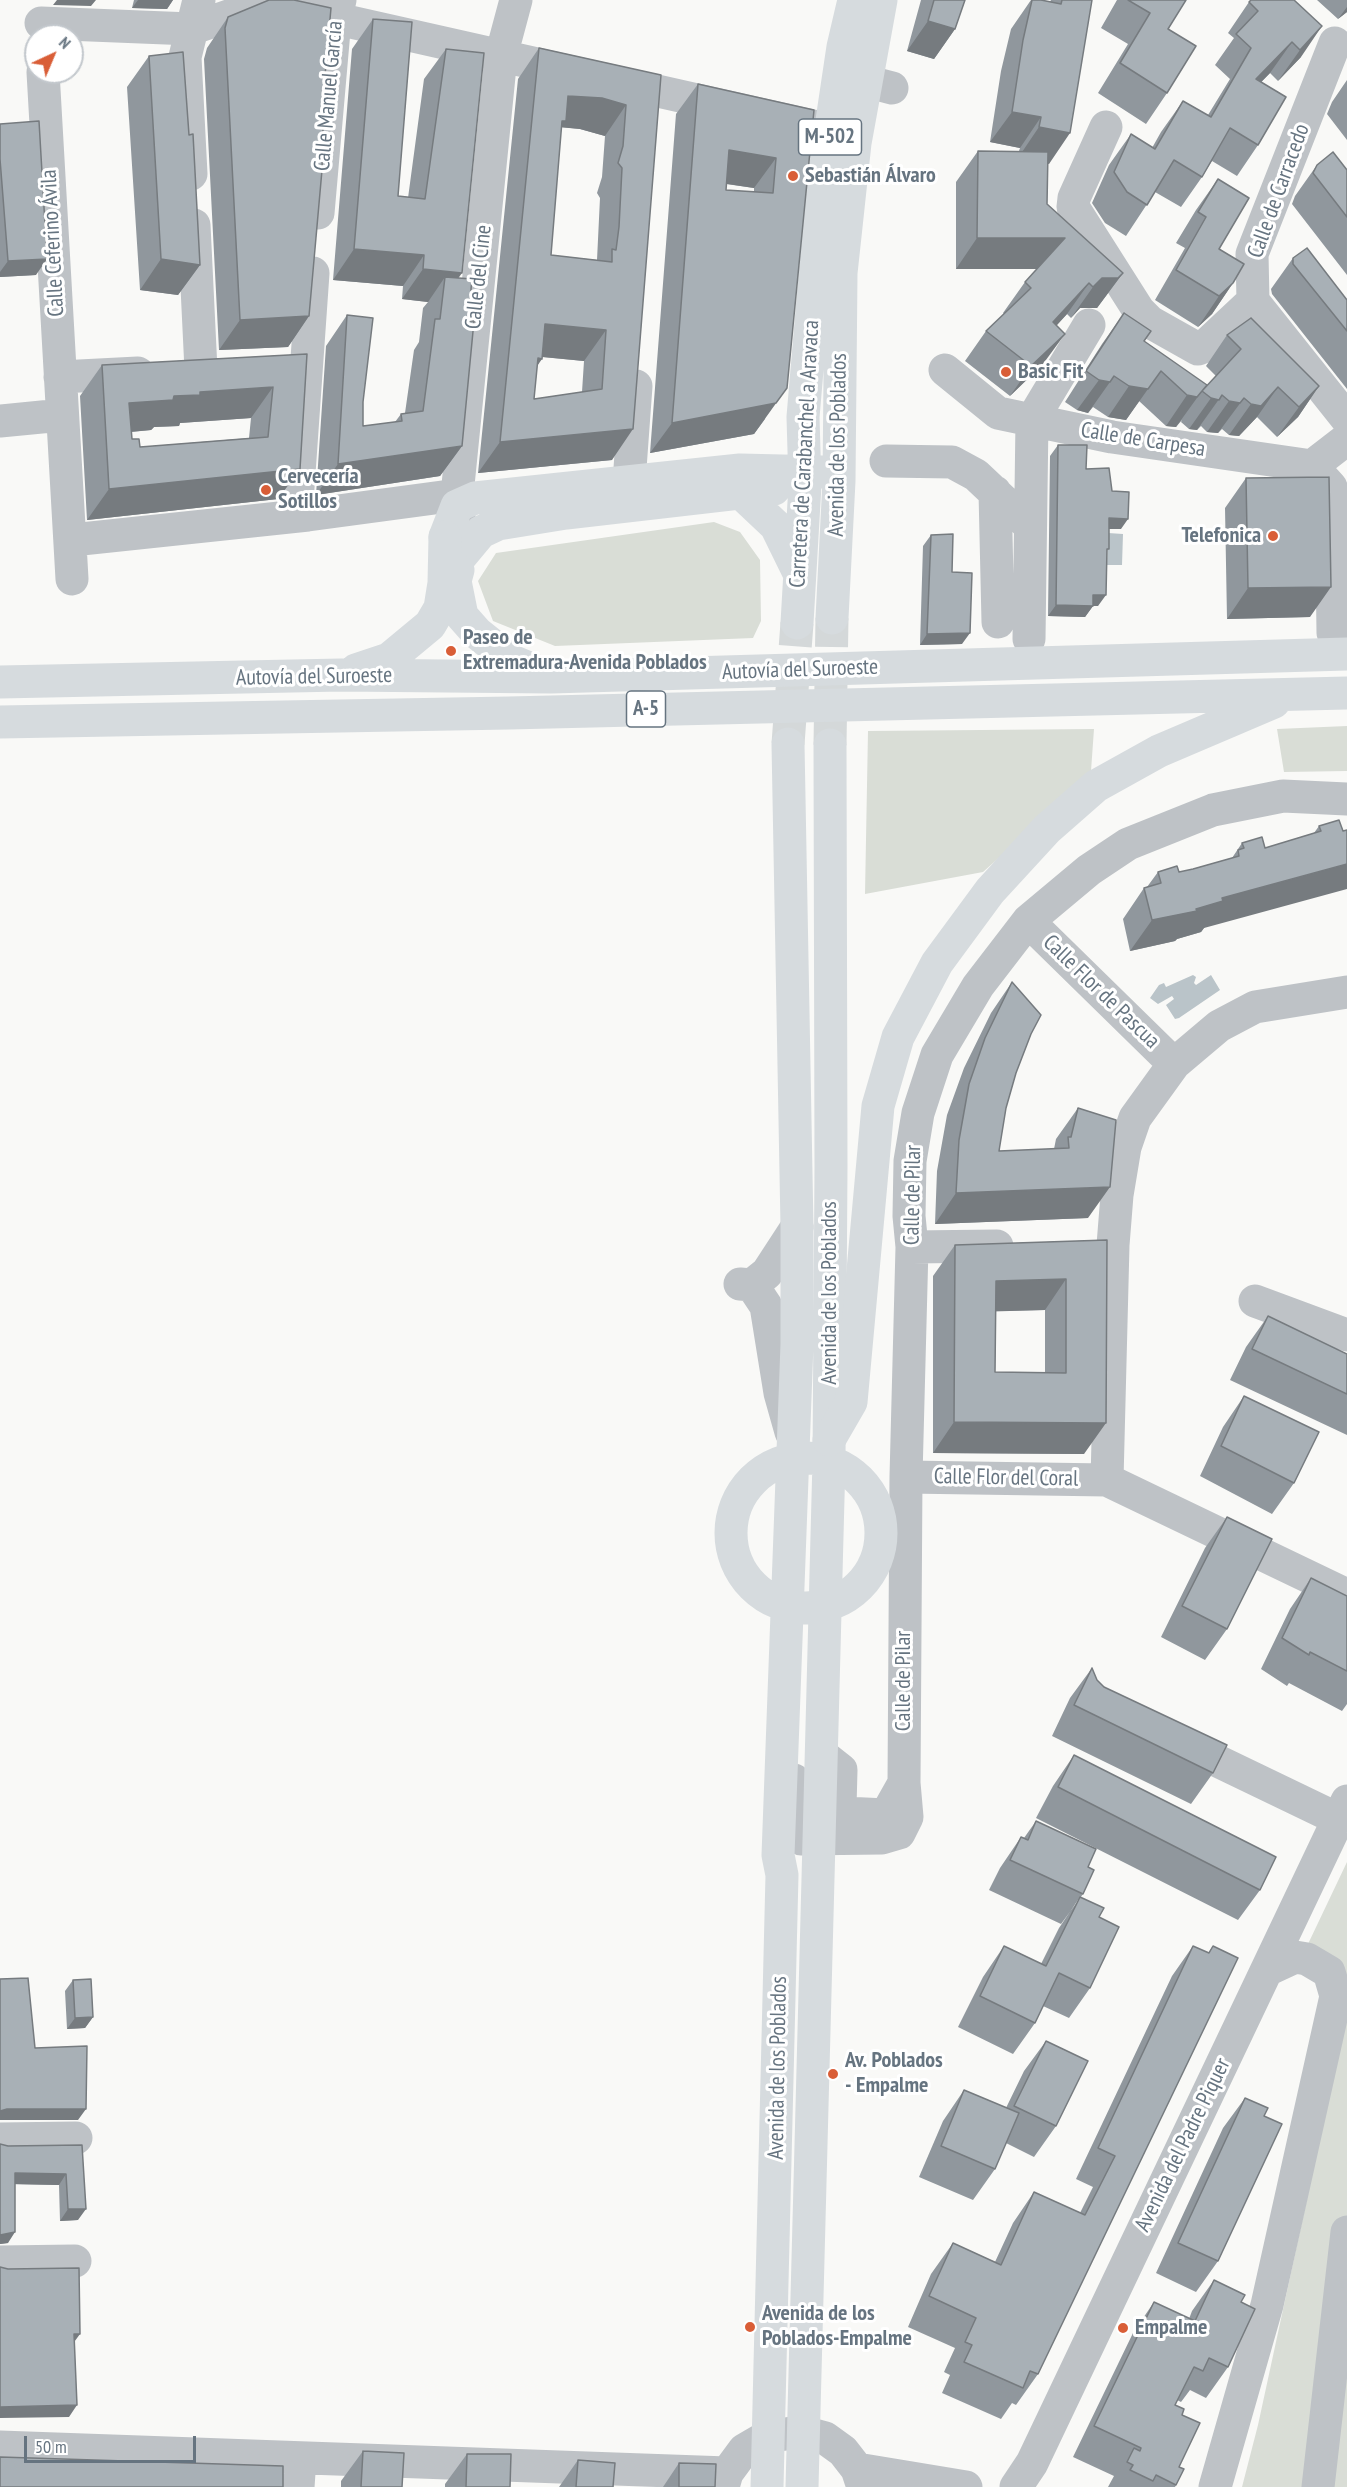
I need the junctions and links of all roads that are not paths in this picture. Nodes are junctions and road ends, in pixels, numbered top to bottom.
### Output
1 (516, 0) edge
2 (854, 0) edge
3 (881, 0) edge
4 (338, 9) edge
5 (195, 14) edge
6 (41, 20) edge
7 (1331, 39) edge
8 (501, 56) junction
9 (44, 84) edge
10 (659, 92) junction
11 (657, 126) edge
12 (1106, 128) dead end
13 (831, 130) junction
14 (1253, 300) junction
15 (1089, 325) dead end
16 (638, 360) edge
17 (236, 368) edge
18 (201, 370) junction
19 (945, 370) dead end
20 (60, 377) junction
21 (62, 415) junction
22 (802, 417) junction
23 (1347, 419) edge
24 (1032, 420) junction
25 (0, 421) edge
26 (1347, 439) edge
27 (886, 461) dead end
28 (1312, 466) junction
29 (805, 478) junction
30 (839, 478) junction
31 (743, 481) junction
32 (629, 482) junction
33 (995, 492) junction
34 (296, 516) junction
35 (1029, 524) junction
36 (456, 527) junction
37 (72, 540) junction
38 (800, 574) junction
39 (72, 579) dead end
40 (832, 618) tunnel mouth
41 (998, 622) dead end
42 (797, 623) tunnel mouth
43 (1029, 639) dead end
44 (1340, 644) edge
45 (340, 675) junction
46 (551, 677) junction
47 (0, 682) edge
48 (1347, 693) edge
49 (1292, 694) junction
50 (0, 722) edge
51 (788, 744) tunnel mouth
52 (830, 745) tunnel mouth
53 (1347, 799) edge
54 (1028, 921) junction
55 (1347, 992) edge
56 (1174, 1064) junction
57 (797, 1227) junction
58 (1028, 1245) edge
59 (912, 1247) junction
60 (1255, 1301) dead end
61 (1346, 1331) edge
62 (794, 1450) junction
63 (829, 1450) junction
64 (906, 1477) junction
65 (1107, 1480) junction
66 (1347, 1595) edge
67 (788, 1606) junction
68 (825, 1607) junction
69 (785, 1650) junction
70 (1155, 1731) edge
71 (822, 1755) junction
72 (904, 1783) junction
73 (1343, 1810) edge
74 (819, 1839) junction
75 (1267, 1970) junction
76 (76, 2138) dead end
77 (0, 2139) edge
78 (1347, 2232) edge
79 (75, 2261) dead end
80 (0, 2262) edge
81 (803, 2432) junction
82 (768, 2436) junction
83 (0, 2447) edge
84 (299, 2472) edge
85 (520, 2476) edge
86 (860, 2478) edge
87 (725, 2480) edge
88 (767, 2487) edge
89 (802, 2487) edge
90 (966, 2487) edge
91 (1016, 2487) edge
92 (1215, 2487) edge
93 (1317, 2487) edge

1 - 8 street, Calle del Cine
2 - 13 main road, Carretera de Carabanchel a Aravaca / M-502
3 - 30 main road, Avenida de los Poblados / M-502
4 - 5 street
4 - 8 street
4 - 34 street, Calle Manuel García
5 - 6 street
5 - 18 street
7 - 14 street, Calle de Carracedo
8 - 10 street
8 - 36 street, Calle del Cine
9 - 20 street, Calle Ceferino Ávila
10 - 11 street
10 - 13 street
12 - 14 street
13 - 22 main road, Carretera de Carabanchel a Aravaca / M-502
14 - 23 street
15 - 24 street
16 - 32 street
17 - 18 street
18 - 20 street
19 - 24 street, Calle de Carpesa
20 - 21 street, Calle Ceferino Ávila
21 - 25 street
21 - 37 street, Calle Ceferino Ávila
22 - 29 main road, Carretera de Carabanchel a Aravaca / M-502
22 - 31 main road
24 - 28 street, Calle de Carpesa
24 - 35 street
26 - 28 street
27 - 33 street
28 - 44 street
29 - 30 main road
29 - 31 main road
29 - 38 main road, Carretera de Carabanchel a Aravaca / M-502
30 - 40 main road, Avenida de los Poblados
31 - 32 main road
31 - 36 main road
31 - 38 main road
32 - 36 main road
33 - 35 street
33 - 41 street
34 - 36 street
34 - 37 street
35 - 43 street
36 - 45 main road
36 - 46 main road
37 - 39 street, Calle Ceferino Ávila
38 - 42 main road, Carretera de Carabanchel a Aravaca / M-502
44 - 46 main road, Autovía del Suroeste / A-5
45 - 46 main road, Autovía del Suroeste / A-5
45 - 47 main road, Autovía del Suroeste / A-5
48 - 49 main road, Autovía del Suroeste / A-5
49 - 50 main road, Autovía del Suroeste / A-5
49 - 63 main road
51 - 57 main road, Avenida de los Poblados
52 - 63 main road, Avenida de los Poblados
53 - 54 street, Calle de Pilar
54 - 56 street, Calle Flor de Pascua
54 - 59 street, Calle de Pilar
55 - 56 street
56 - 65 street
57 - 62 main road, Avenida de los Poblados
57 - 62 street
58 - 59 street
59 - 64 street, Calle de Pilar
60 - 61 street
62 - 63 main road
62 - 67 main road, Avenida de los Poblados
62 - 67 main road
63 - 68 main road, Avenida de los Poblados
63 - 68 main road
64 - 65 street, Calle Flor del Coral
64 - 72 street, Calle de Pilar
65 - 66 street
67 - 68 main road
67 - 69 main road, Avenida de los Poblados
68 - 71 main road, Avenida de los Poblados
69 - 74 street, Avenida de los Poblados
69 - 82 main road, Avenida de los Poblados
70 - 73 street
71 - 72 street, Calle de Pilar
71 - 74 main road, Avenida de los Poblados
72 - 74 street, Calle de Pilar
73 - 75 street, Avenida del Padre Piquer
74 - 81 main road, Avenida de los Poblados
75 - 91 street, Avenida del Padre Piquer
75 - 92 street
76 - 77 street
78 - 93 street
79 - 80 street
81 - 82 street
81 - 86 street
81 - 89 main road, Avenida de los Poblados
82 - 87 street
82 - 88 main road, Avenida de los Poblados
83 - 84 street
84 - 85 street
85 - 87 street
86 - 90 street

